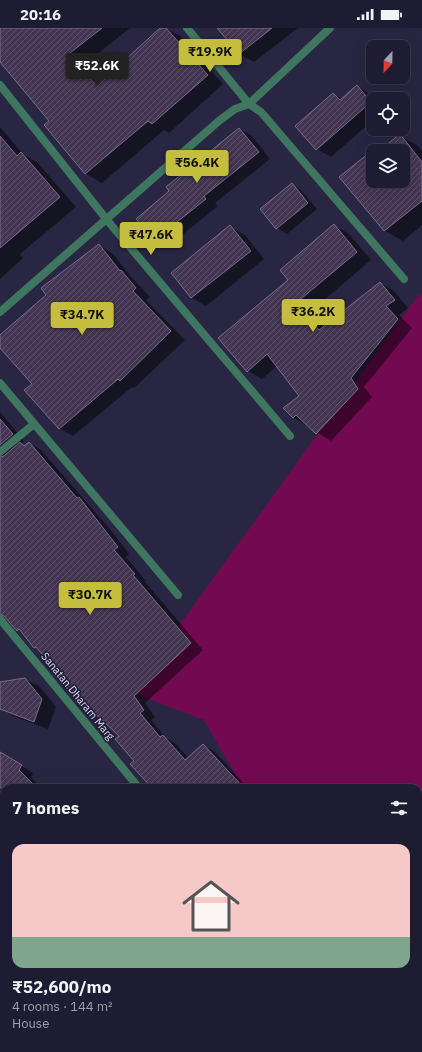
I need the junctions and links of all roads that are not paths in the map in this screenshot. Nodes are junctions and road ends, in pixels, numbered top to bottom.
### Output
1 (187, 28) edge
2 (330, 28) edge
3 (0, 85) edge
4 (249, 104) junction
5 (107, 220) junction
6 (404, 279) dead end
7 (0, 312) edge
8 (0, 383) edge
9 (34, 424) junction
10 (290, 436) dead end
11 (0, 452) edge
12 (178, 595) dead end
13 (0, 619) edge
14 (136, 784) edge

1 - 4 street
2 - 4 street
3 - 5 street
4 - 5 street
4 - 6 street
5 - 7 street
5 - 10 street
8 - 9 street
9 - 11 street
9 - 12 street
13 - 14 street, Sanatan Dharam Marg

